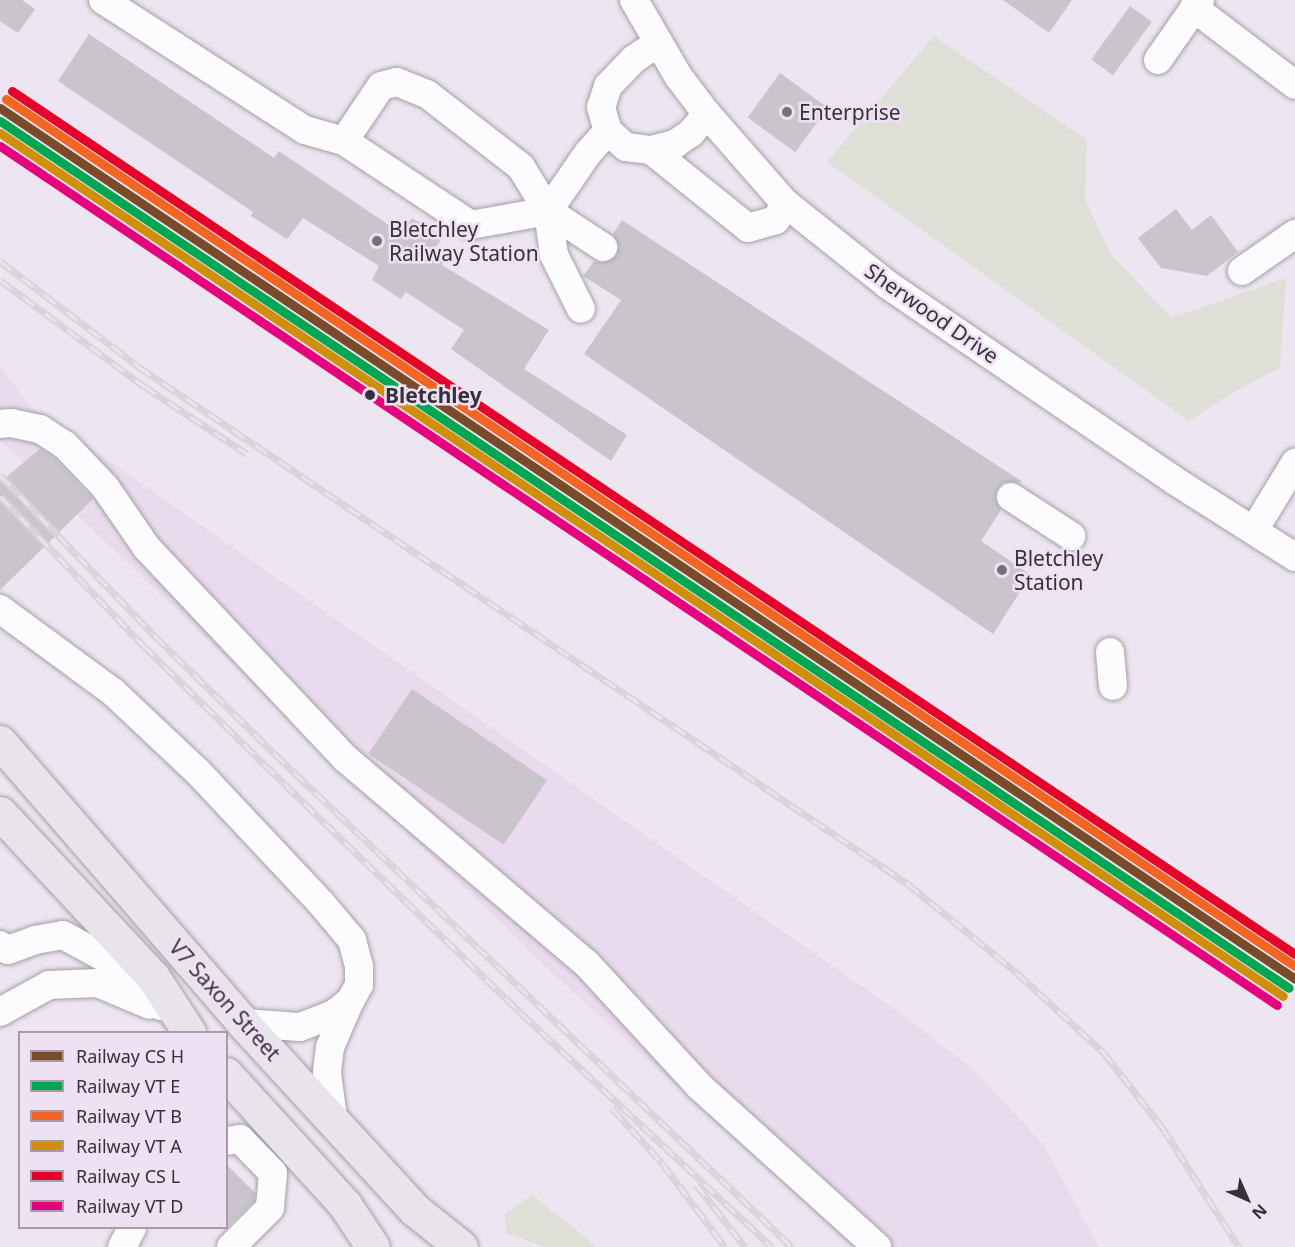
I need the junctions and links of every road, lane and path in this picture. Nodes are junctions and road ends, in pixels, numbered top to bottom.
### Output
1 (103, 0) edge
2 (634, 0) edge
3 (1197, 4) edge
4 (658, 43) junction
5 (1158, 60) dead end
6 (1295, 85) edge
7 (706, 114) junction
8 (608, 131) junction
9 (344, 141) junction
10 (651, 150) junction
11 (785, 202) junction
12 (548, 211) junction
13 (1295, 234) edge
14 (603, 248) dead end
15 (1242, 271) dead end
16 (581, 309) dead end
17 (4, 420) edge
18 (1295, 462) edge
19 (1011, 496) dead end
20 (1254, 530) junction
21 (1071, 536) dead end
22 (1295, 557) edge
23 (0, 609) edge
24 (1110, 652) dead end
25 (1113, 686) dead end
26 (0, 742) edge
27 (0, 813) edge
28 (0, 945) edge
29 (350, 1001) junction
30 (0, 1012) edge
31 (243, 1023) junction
32 (188, 1031) edge
33 (228, 1076) edge
34 (333, 1118) junction
35 (228, 1141) edge
36 (131, 1229) edge
37 (122, 1247) edge
38 (231, 1247) edge
39 (373, 1247) edge
40 (461, 1247) edge
41 (877, 1247) edge

1 - 9 street
2 - 4 street, Sherwood Drive
3 - 5 street
3 - 6 street
4 - 7 street, Sherwood Drive
4 - 8 street
7 - 10 street
7 - 11 street, Sherwood Drive
8 - 10 street
8 - 12 street
9 - 12 street
9 - 12 street
10 - 11 street
11 - 20 street, Sherwood Drive
12 - 14 street
12 - 16 street
13 - 15 street
17 - 41 street
18 - 20 street
19 - 21 street
20 - 22 street, Sherwood Drive
23 - 29 street
24 - 25 street
26 - 31 main road, V7 Saxon Street
27 - 32 main road, V7 Saxon Street
28 - 32 street
29 - 31 street
29 - 34 street
30 - 32 street
31 - 34 main road, V7 Saxon Street
33 - 39 main road
34 - 40 main road, V7 Saxon Street
35 - 38 street
36 - 37 street

